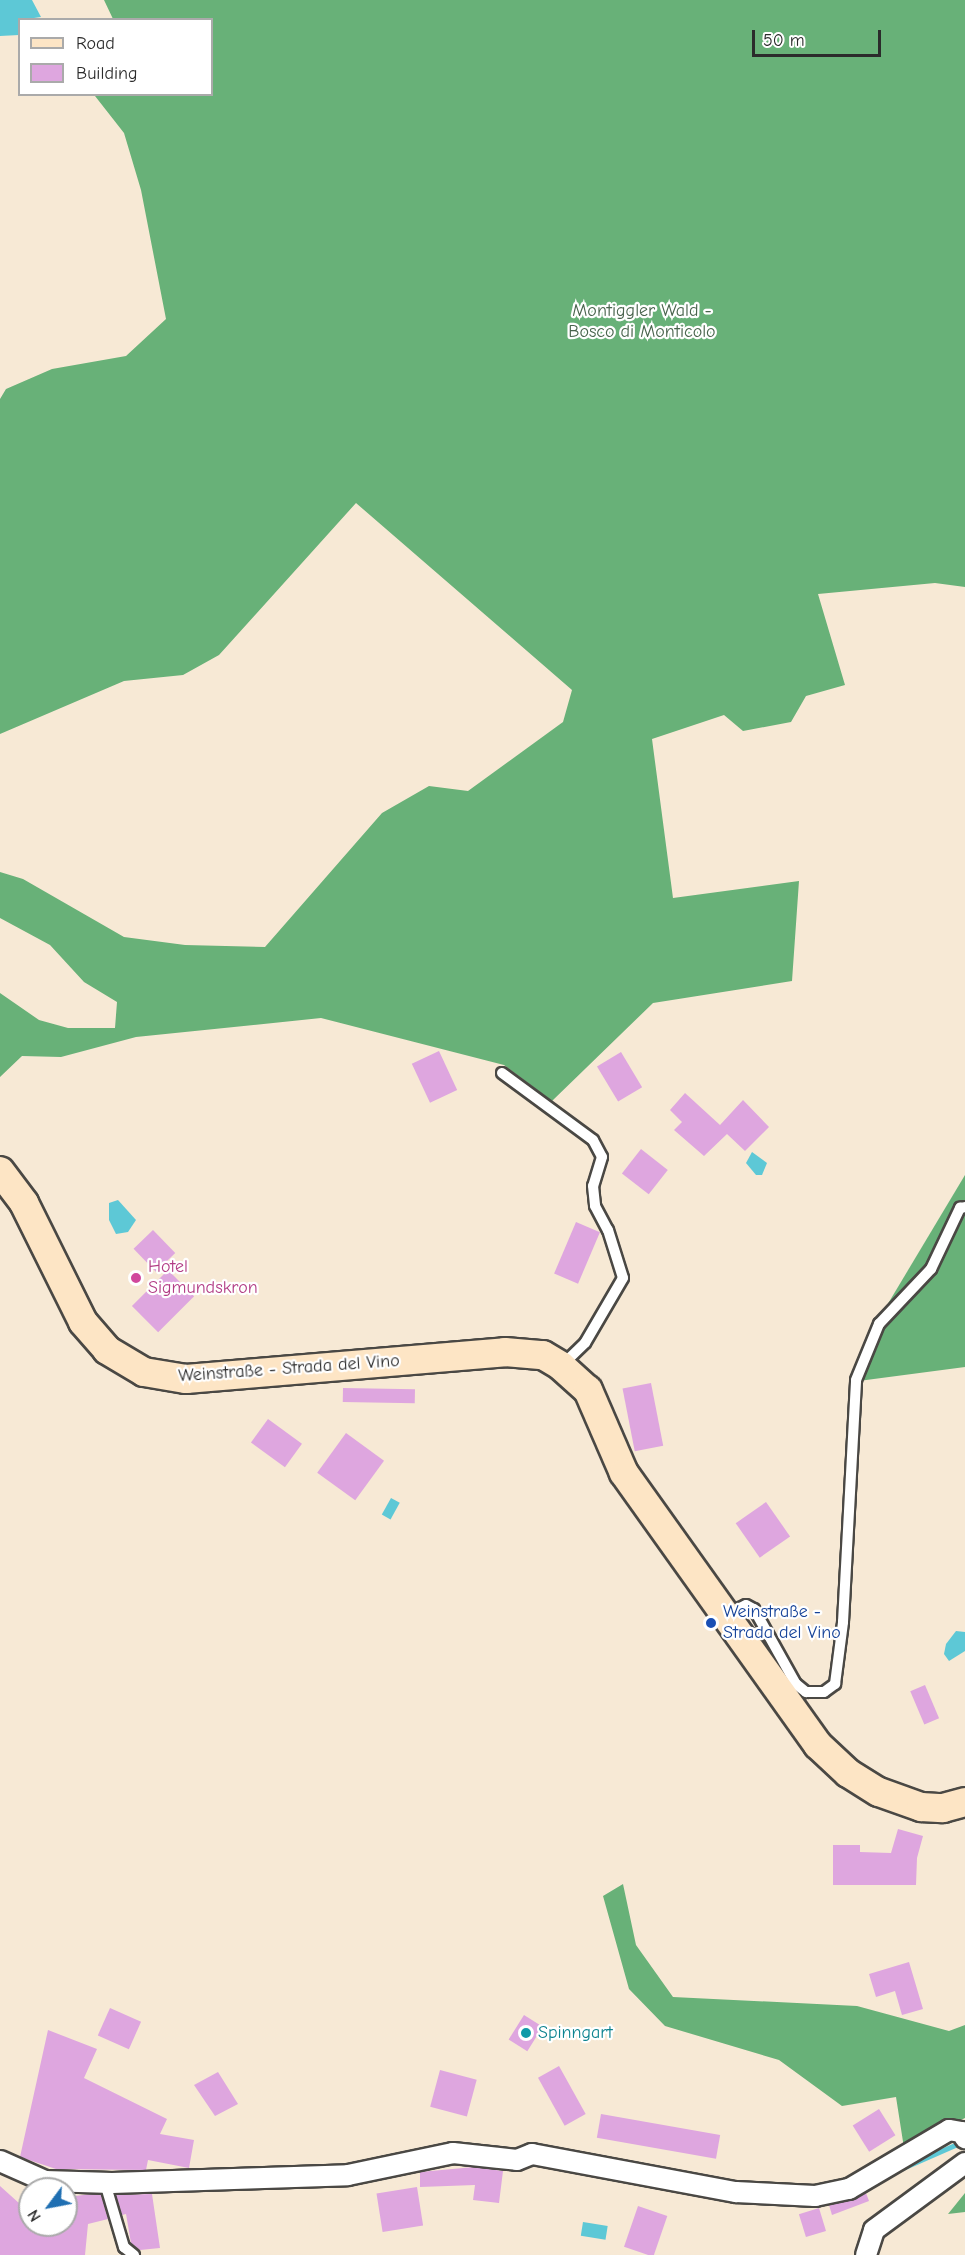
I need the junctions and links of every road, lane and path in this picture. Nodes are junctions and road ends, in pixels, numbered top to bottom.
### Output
1 (502, 1073) dead end
2 (0, 1171) edge
3 (965, 1207) edge
4 (561, 1366) junction
5 (724, 1616) junction
6 (965, 1802) edge
7 (964, 2135) edge
8 (0, 2161) edge
9 (965, 2163) edge
10 (105, 2183) junction
11 (134, 2255) edge
12 (866, 2255) edge

1 - 4 lane
2 - 4 main road, Weinstraße - Strada del Vino
3 - 5 lane
4 - 5 main road, Weinstraße - Strada del Vino
5 - 6 main road, Weinstraße - Strada del Vino
7 - 10 street
8 - 10 street
9 - 12 street
10 - 11 lane

